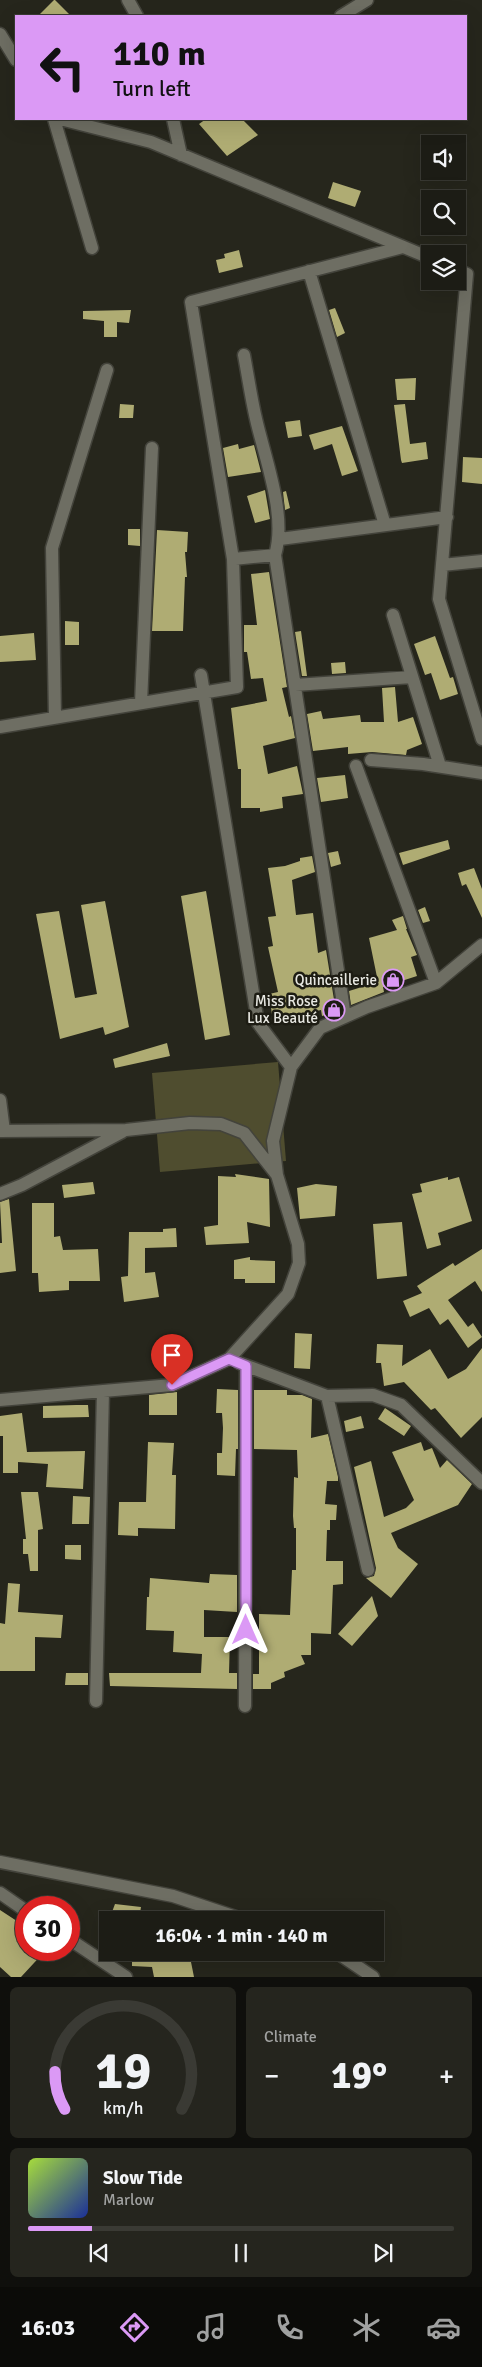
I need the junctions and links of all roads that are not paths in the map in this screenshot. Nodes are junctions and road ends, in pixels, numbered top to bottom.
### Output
1 (128, 0) edge
2 (367, 0) edge
3 (136, 15) edge
4 (343, 15) edge
5 (0, 34) edge
6 (15, 58) edge
7 (54, 120) edge
8 (64, 120) edge
9 (175, 120) edge
10 (181, 155) junction
11 (403, 247) junction
12 (92, 248) dead end
13 (421, 254) edge
14 (309, 271) junction
15 (466, 274) edge
16 (466, 286) edge
17 (466, 290) edge
18 (244, 355) dead end
19 (107, 370) dead end
20 (152, 448) dead end
21 (447, 516) junction
22 (385, 525) junction
23 (280, 539) junction
24 (275, 555) junction
25 (233, 559) junction
26 (482, 561) edge
27 (442, 564) junction
28 (393, 615) dead end
29 (201, 675) dead end
30 (412, 677) junction
31 (295, 685) junction
32 (204, 693) junction
33 (141, 703) junction
34 (55, 717) junction
35 (0, 727) edge
36 (482, 739) edge
37 (370, 760) dead end
38 (356, 766) dead end
39 (440, 766) junction
40 (482, 773) edge
41 (482, 945) edge
42 (436, 983) junction
43 (345, 1017) junction
44 (291, 1067) junction
45 (0, 1100) edge
46 (126, 1130) junction
47 (2, 1131) edge
48 (278, 1174) junction
49 (0, 1194) edge
50 (229, 1359) junction
51 (246, 1366) junction
52 (103, 1391) junction
53 (327, 1396) junction
54 (0, 1400) edge
55 (482, 1483) edge
56 (368, 1570) dead end
57 (96, 1701) dead end
58 (245, 1706) dead end
59 (0, 1862) edge
60 (0, 1893) edge
61 (15, 1903) edge
62 (218, 1911) edge
63 (80, 1946) edge
64 (349, 1961) edge
65 (126, 1977) edge
66 (373, 1977) edge

1 - 3 street
2 - 4 street
5 - 6 street
7 - 12 street
8 - 10 street
9 - 10 street
10 - 11 street
11 - 13 street
11 - 14 street
14 - 22 street
14 - 25 street
15 - 16 street
17 - 21 street
18 - 23 street
19 - 34 street
20 - 33 street
21 - 22 street
21 - 27 street
22 - 23 street
23 - 24 street
24 - 25 street
24 - 31 street
25 - 32 street
26 - 27 street
27 - 36 street
28 - 30 street
29 - 32 street
30 - 31 street
30 - 39 street
31 - 43 street
32 - 33 street
32 - 44 street
33 - 34 street
34 - 35 street
37 - 39 street
38 - 42 street
39 - 40 street
41 - 42 street
42 - 43 street
43 - 44 street
44 - 48 street
45 - 47 street
46 - 47 street
46 - 48 street
46 - 49 street
48 - 50 street
50 - 51 street
50 - 52 street
51 - 53 street
51 - 58 street
52 - 54 street
52 - 57 street
53 - 55 street
53 - 56 street
59 - 62 street
60 - 61 street
63 - 65 street
64 - 66 street

